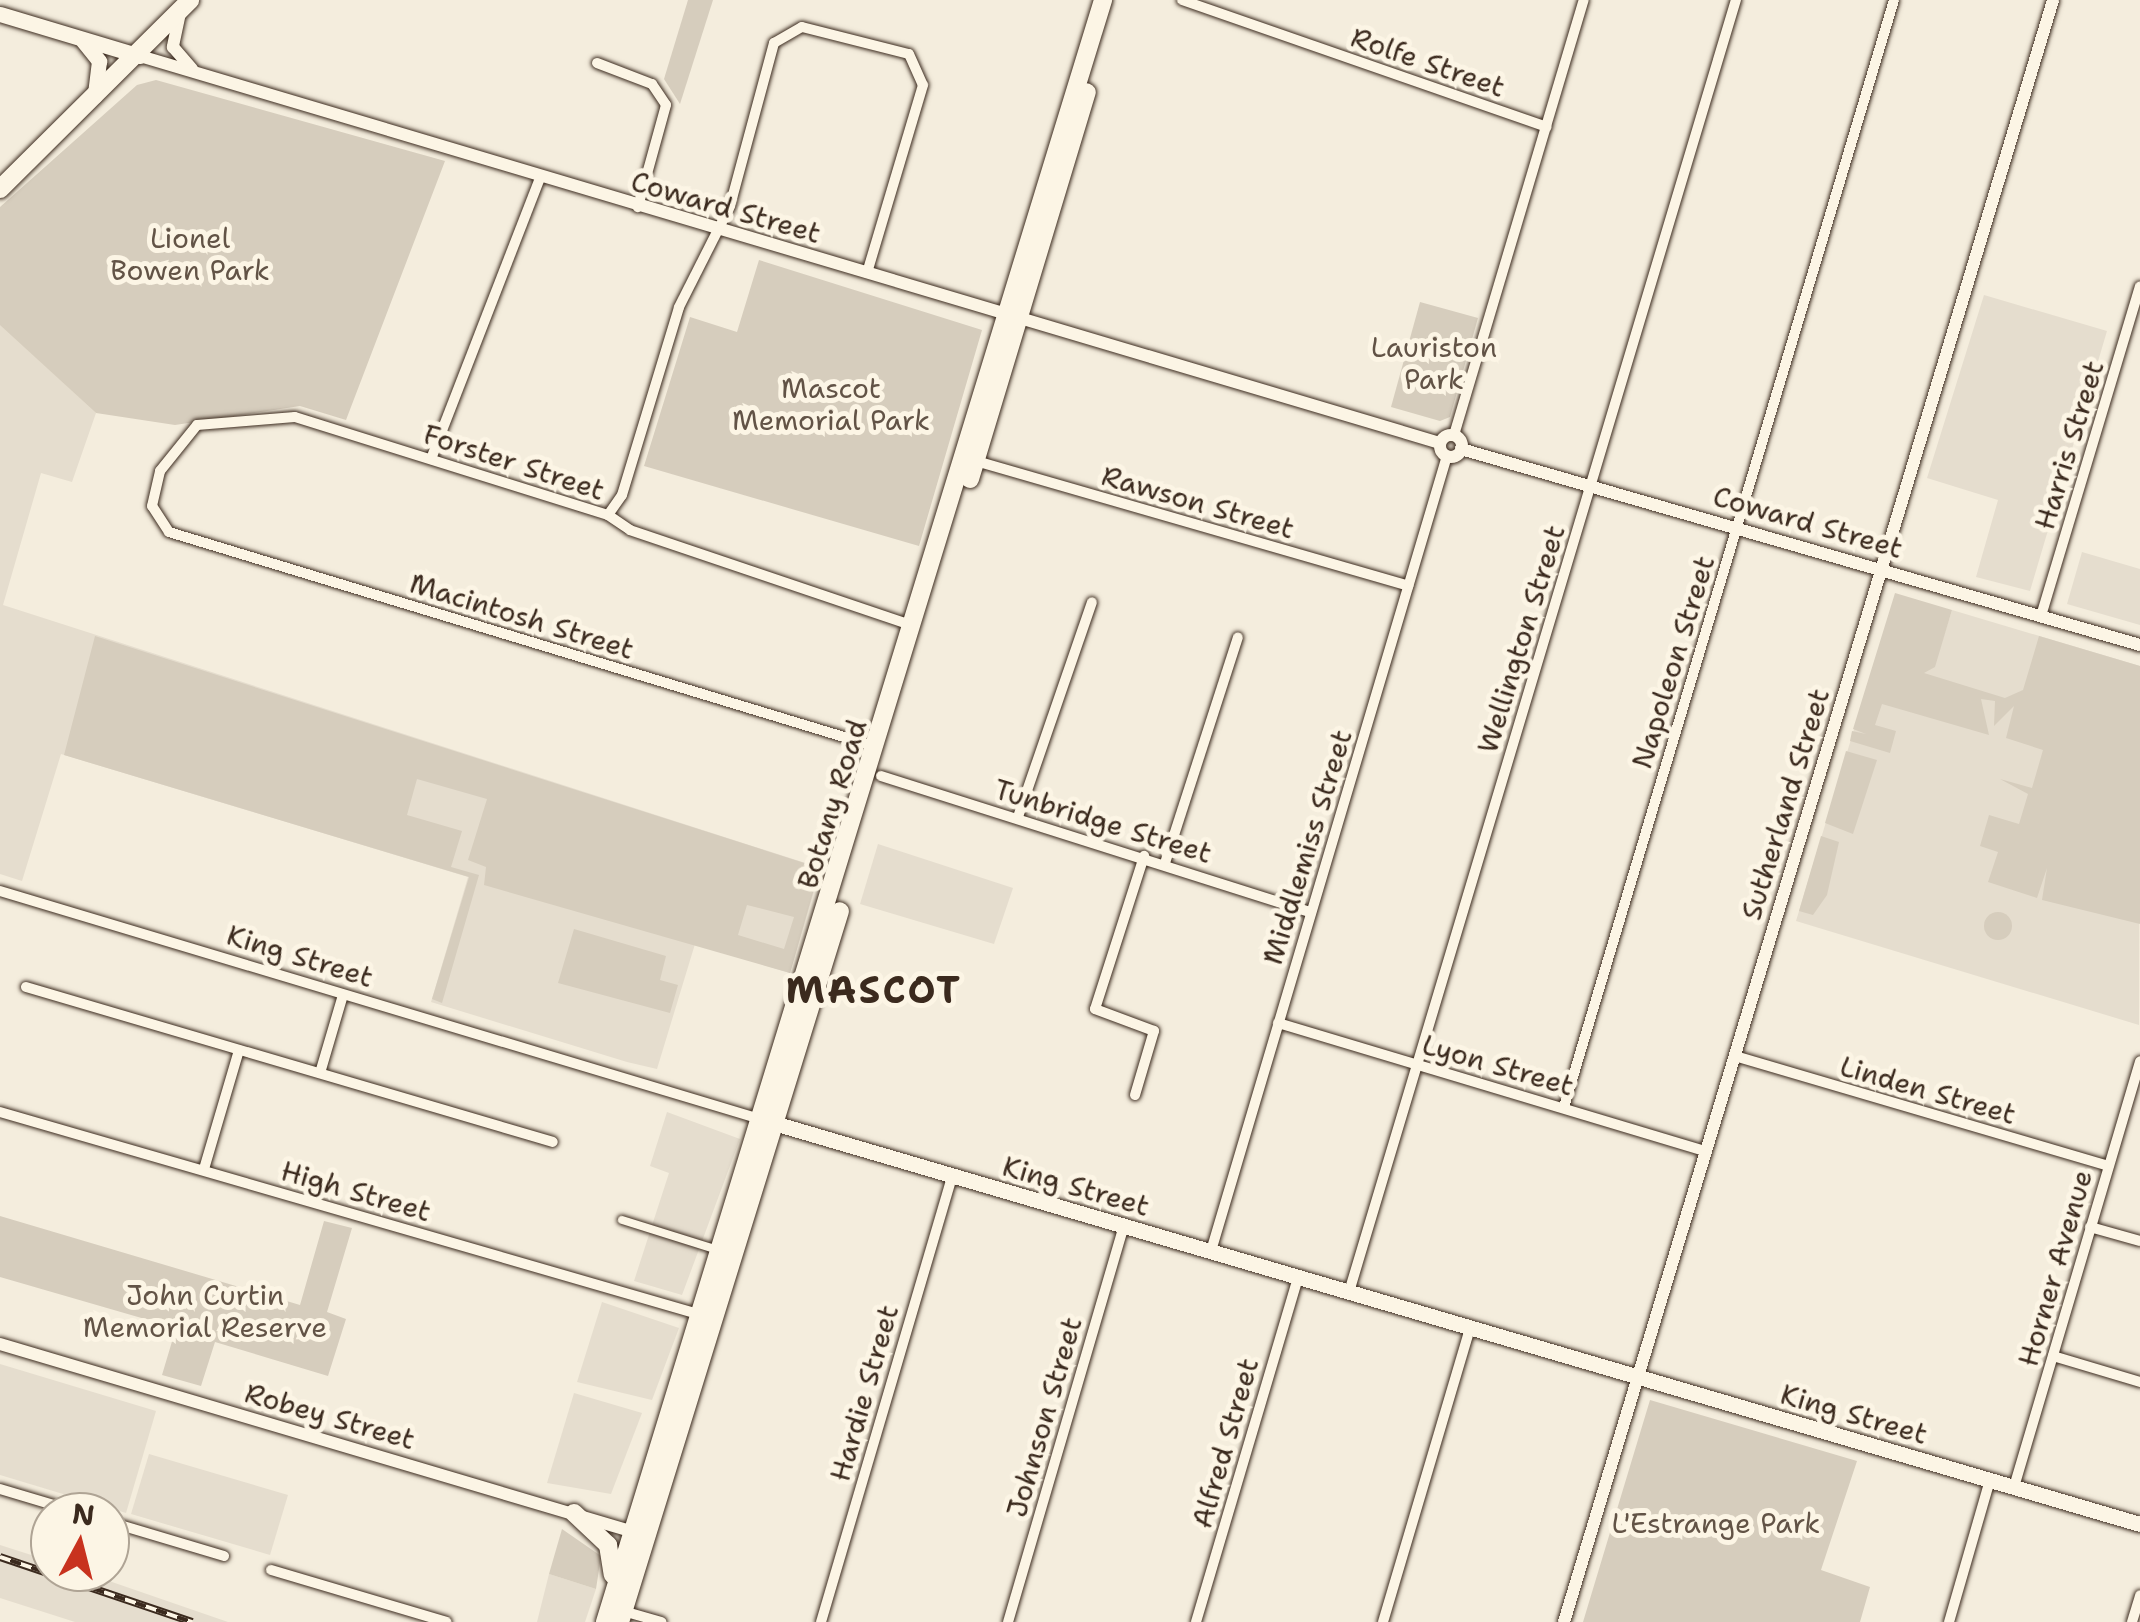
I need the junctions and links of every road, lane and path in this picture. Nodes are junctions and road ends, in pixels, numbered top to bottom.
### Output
1 (1102, 0) edge
2 (1114, 0) edge
3 (1182, 0) edge
4 (1584, 0) edge
5 (1736, 0) edge
6 (1894, 0) edge
7 (2052, 0) edge
8 (186, 5) edge
9 (0, 14) edge
10 (75, 36) junction
11 (140, 56) junction
12 (596, 62) dead end
13 (201, 74) junction
14 (94, 100) junction
15 (1546, 127) junction
16 (540, 178) junction
17 (0, 189) edge
18 (638, 207) junction
19 (718, 231) junction
20 (866, 274) junction
21 (2140, 288) edge
22 (1012, 318) junction
23 (1454, 435) junction
24 (1444, 449) junction
25 (1461, 449) junction
26 (431, 459) junction
27 (976, 461) junction
28 (1591, 484) junction
29 (608, 515) junction
30 (157, 520) joint
31 (1737, 528) junction
32 (1882, 569) junction
33 (1408, 586) junction
34 (1092, 602) dead end
35 (2041, 616) junction
36 (915, 626) junction
37 (1238, 637) dead end
38 (2140, 645) edge
39 (878, 748) junction
40 (881, 776) junction
41 (1018, 817) junction
42 (1144, 856) junction
43 (1165, 862) junction
44 (0, 891) edge
45 (1311, 912) junction
46 (26, 987) dead end
47 (342, 995) junction
48 (1278, 1023) junction
49 (239, 1050) junction
50 (1735, 1056) junction
51 (2140, 1061) edge
52 (1417, 1064) junction
53 (320, 1073) junction
54 (1135, 1095) dead end
55 (2134, 1099) edge
56 (1564, 1107) junction
57 (0, 1112) edge
58 (769, 1122) junction
59 (553, 1142) dead end
60 (1706, 1151) junction
61 (2108, 1166) junction
62 (204, 1169) junction
63 (952, 1176) junction
64 (622, 1220) dead end
65 (1124, 1225) junction
66 (2090, 1227) junction
67 (2140, 1241) edge
68 (719, 1250) junction
69 (1211, 1251) junction
70 (1298, 1277) junction
71 (1349, 1292) junction
72 (698, 1314) junction
73 (1470, 1328) junction
74 (0, 1344) edge
75 (2053, 1356) junction
76 (1638, 1377) junction
77 (2140, 1382) edge
78 (1990, 1480) junction
79 (2014, 1487) junction
80 (0, 1489) edge
81 (30, 1498) edge
82 (574, 1513) junction
83 (2140, 1524) edge
84 (130, 1528) edge
85 (638, 1534) junction
86 (224, 1556) dead end
87 (271, 1570) dead end
88 (2140, 1595) edge
89 (614, 1615) edge
90 (446, 1622) edge
91 (661, 1622) edge
92 (821, 1622) edge
93 (1008, 1622) edge
94 (1196, 1622) edge
95 (1383, 1622) edge
96 (1564, 1622) edge
97 (1949, 1622) edge
98 (2132, 1622) edge

1 - 22 main road, Botany Road
2 - 22 main road, Botany Road
3 - 15 street, Rolfe Street
4 - 15 street
5 - 28 street, Wellington Street
6 - 31 street, Napoleon Street
7 - 32 street, Sutherland Street
8 - 11 main road
8 - 13 street
9 - 10 main road, Coward Street
10 - 11 main road, Coward Street
10 - 14 main road
11 - 13 street, Coward Street
11 - 14 main road
12 - 18 street
13 - 16 street, Coward Street
14 - 17 main road
15 - 23 street
16 - 18 street, Coward Street
16 - 26 street
18 - 19 street, Coward Street
19 - 20 street, Coward Street
19 - 20 street
19 - 29 street
20 - 22 street, Coward Street
21 - 35 street, Harris Street
22 - 24 street, Coward Street
22 - 27 main road, Botany Road
22 - 36 main road, Botany Road
23 - 24 street
23 - 25 street
24 - 25 street
24 - 33 street, Middlemiss Street
25 - 28 street, Coward Street
26 - 29 street, Forster Street
26 - 30 street, Forster Street
27 - 33 street, Rawson Street
27 - 40 main road, Botany Road
28 - 31 street, Coward Street
28 - 52 street, Wellington Street
29 - 36 street, Forster Street
30 - 39 street, Macintosh Street
31 - 32 street, Coward Street
31 - 56 street, Napoleon Street
32 - 35 street, Coward Street
32 - 50 street, Sutherland Street
33 - 45 street, Middlemiss Street
34 - 41 street
35 - 38 street, Coward Street
36 - 39 main road, Botany Road
37 - 43 street
39 - 58 main road, Botany Road
40 - 41 street, Tunbridge Street
40 - 58 main road, Botany Road
41 - 42 street, Tunbridge Street
42 - 43 street, Tunbridge Street
42 - 54 street
43 - 45 street, Tunbridge Street
44 - 47 street, King Street
45 - 48 street, Middlemiss Street
46 - 49 street
47 - 53 street
47 - 58 street, King Street
48 - 52 street, Lyon Street
48 - 69 street, Middlemiss Street
49 - 53 street
49 - 62 street
50 - 60 street, Sutherland Street
50 - 61 street, Linden Street
51 - 55 street, Horner Avenue
52 - 56 street, Lyon Street
52 - 71 street, Wellington Street
53 - 59 street
55 - 61 street, Horner Avenue
56 - 60 street, Lyon Street
57 - 62 street, High Street
58 - 63 main road, King Street
58 - 68 main road, Botany Road
58 - 85 main road, Botany Road
60 - 76 street, Sutherland Street
61 - 66 street, Horner Avenue
62 - 72 street, High Street
63 - 65 main road, King Street
63 - 92 street, Hardie Street
64 - 68 street
65 - 69 main road, King Street
65 - 93 street, Johnson Street
66 - 67 street
66 - 75 street, Horner Avenue
68 - 72 main road, Botany Road
69 - 70 main road, King Street
70 - 71 main road, King Street
70 - 94 street, Alfred Street
71 - 73 main road, King Street
72 - 85 main road, Botany Road
73 - 76 main road, King Street
73 - 95 street
74 - 82 street, Robey Street
75 - 77 street
75 - 79 street, Horner Avenue
76 - 78 main road, King Street
76 - 96 street, Sutherland Street
78 - 79 main road, King Street
78 - 97 street
79 - 83 main road, King Street
80 - 81 street
82 - 85 street, Robey Street
82 - 89 main road
84 - 86 street
85 - 89 main road, Botany Road
87 - 90 street
88 - 98 street
89 - 91 street

